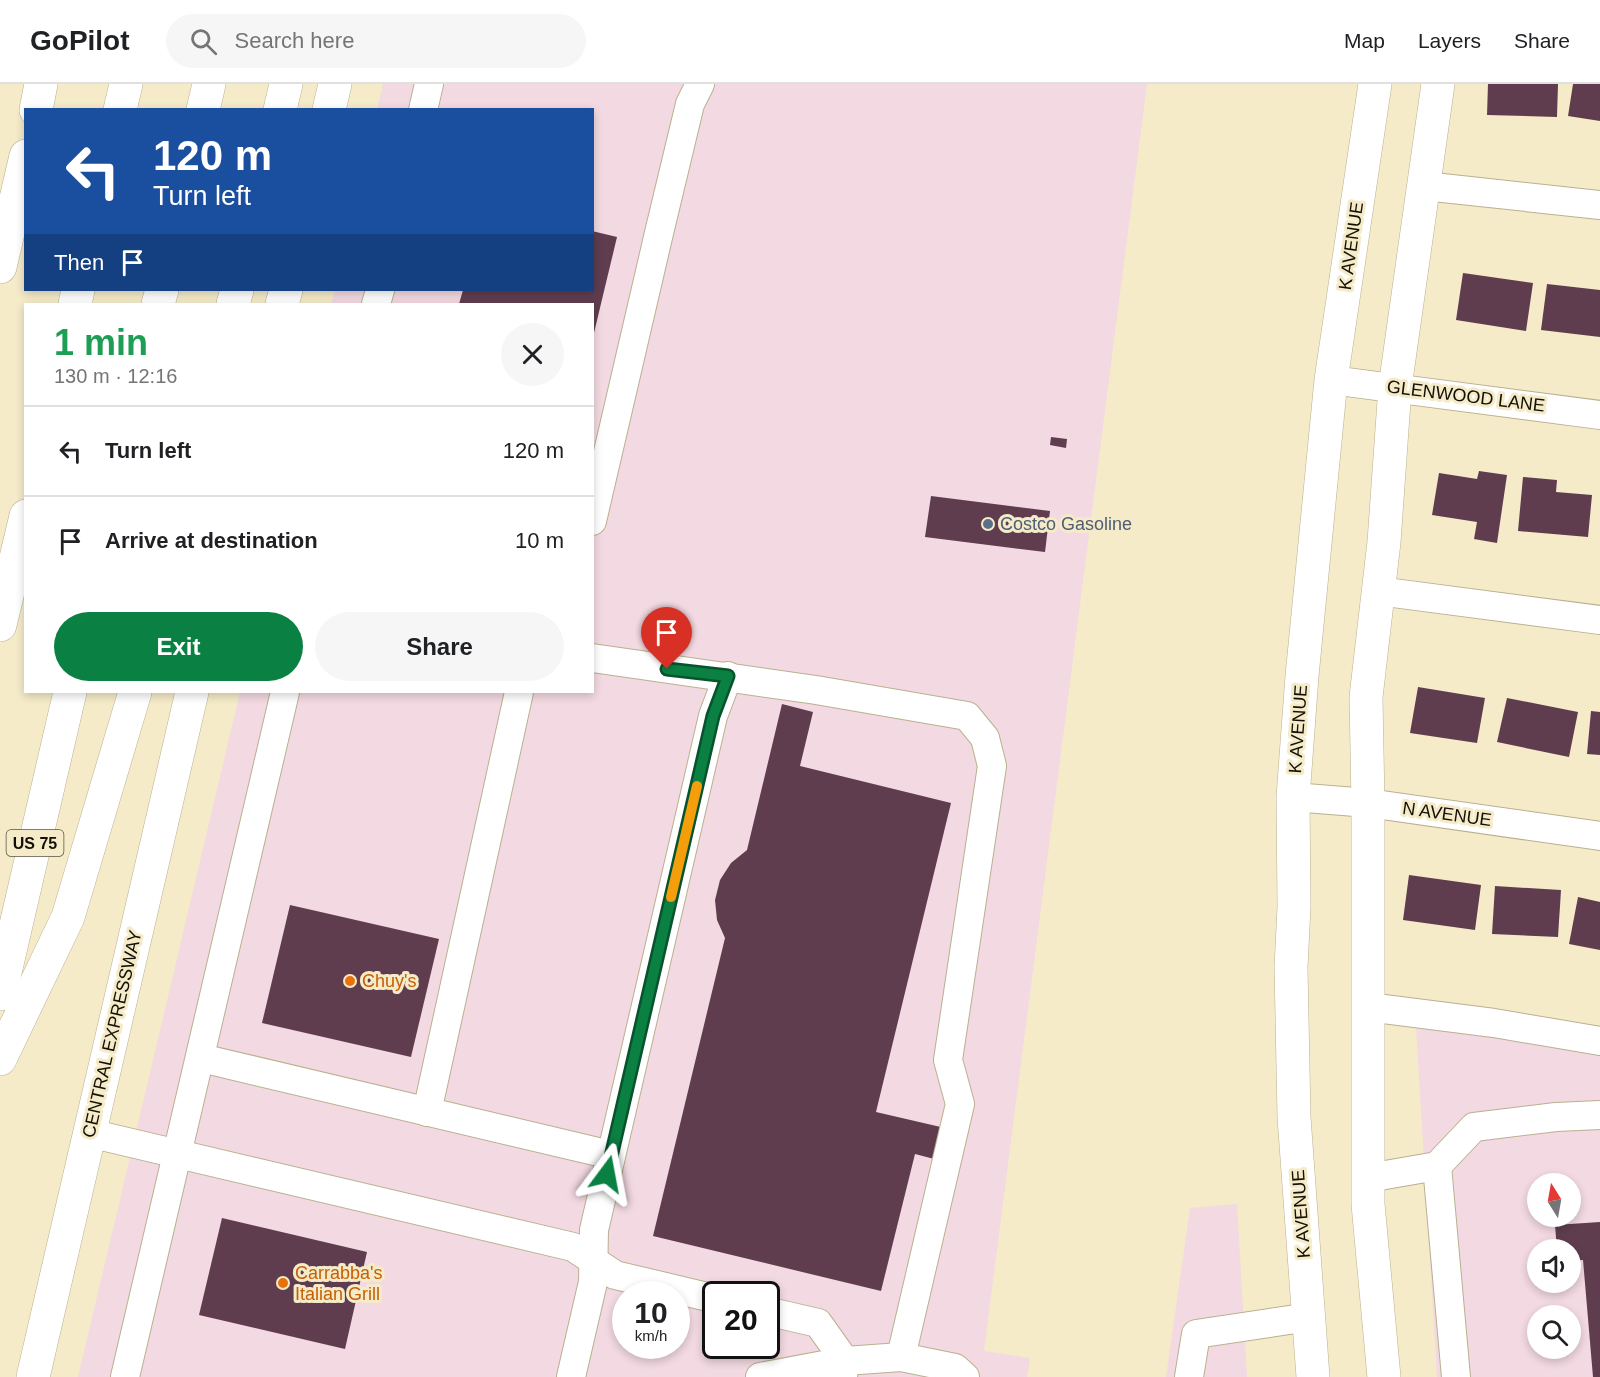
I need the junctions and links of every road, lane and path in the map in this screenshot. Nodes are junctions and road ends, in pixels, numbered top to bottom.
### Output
1 (41, 84) edge
2 (126, 84) edge
3 (209, 84) edge
4 (286, 84) edge
5 (335, 84) edge
6 (429, 84) edge
7 (700, 84) edge
8 (1376, 84) edge
9 (1438, 84) edge
10 (36, 108) edge
11 (120, 108) edge
12 (203, 108) edge
13 (280, 108) edge
14 (329, 108) edge
15 (423, 108) edge
16 (24, 165) edge
17 (1424, 186) junction
18 (1600, 205) edge
19 (0, 267) edge
20 (1331, 380) junction
21 (1395, 387) junction
22 (1600, 415) edge
23 (601, 440) edge
24 (594, 503) edge
25 (24, 524) edge
26 (1378, 591) junction
27 (1600, 620) edge
28 (0, 625) edge
29 (594, 658) edge
30 (728, 676) junction
31 (69, 693) edge
32 (135, 693) edge
33 (192, 693) edge
34 (285, 693) edge
35 (519, 693) edge
36 (1293, 797) junction
37 (1368, 803) junction
38 (1600, 836) edge
39 (0, 994) edge
40 (1368, 1006) junction
41 (1600, 1041) edge
42 (0, 1059) edge
43 (201, 1059) junction
44 (427, 1112) junction
45 (1600, 1115) edge
46 (89, 1133) junction
47 (178, 1154) junction
48 (611, 1155) junction
49 (1437, 1166) junction
50 (1368, 1178) junction
51 (593, 1260) junction
52 (702, 1296) edge
53 (780, 1314) edge
54 (1309, 1317) junction
55 (901, 1357) junction
56 (844, 1369) edge
57 (33, 1377) edge
58 (125, 1377) edge
59 (571, 1377) edge
60 (760, 1377) edge
61 (965, 1377) edge
62 (1189, 1377) edge
63 (1313, 1377) edge
64 (1384, 1377) edge
65 (1456, 1377) edge

1 - 10 main road
2 - 11 main road
3 - 12 main road
4 - 13 main road
5 - 14 main road
6 - 15 street
7 - 23 street
8 - 20 main road, K AVENUE
9 - 17 main road
16 - 19 main road
17 - 18 street
17 - 21 main road
20 - 21 street, GLENWOOD LANE
20 - 36 main road, K AVENUE
21 - 22 street, GLENWOOD LANE
21 - 26 main road
23 - 24 street
25 - 28 main road
26 - 27 street
26 - 37 main road
29 - 30 street
30 - 48 street
30 - 55 street
31 - 39 main road, US 75
32 - 42 main road
33 - 46 main road, CENTRAL EXPRESSWAY
34 - 43 street
35 - 44 street
36 - 37 street, N AVENUE
36 - 54 main road, K AVENUE
37 - 38 street, N AVENUE
37 - 40 main road
40 - 41 street
40 - 50 main road
43 - 44 street
43 - 47 street
44 - 48 street
45 - 49 street
46 - 47 street
46 - 57 main road, CENTRAL EXPRESSWAY
47 - 51 street
47 - 58 street
48 - 51 street
49 - 50 street
49 - 65 street
50 - 64 main road
51 - 52 street
51 - 59 street
53 - 56 street
54 - 62 street
54 - 63 main road, K AVENUE
55 - 56 street
55 - 61 street
56 - 60 street

